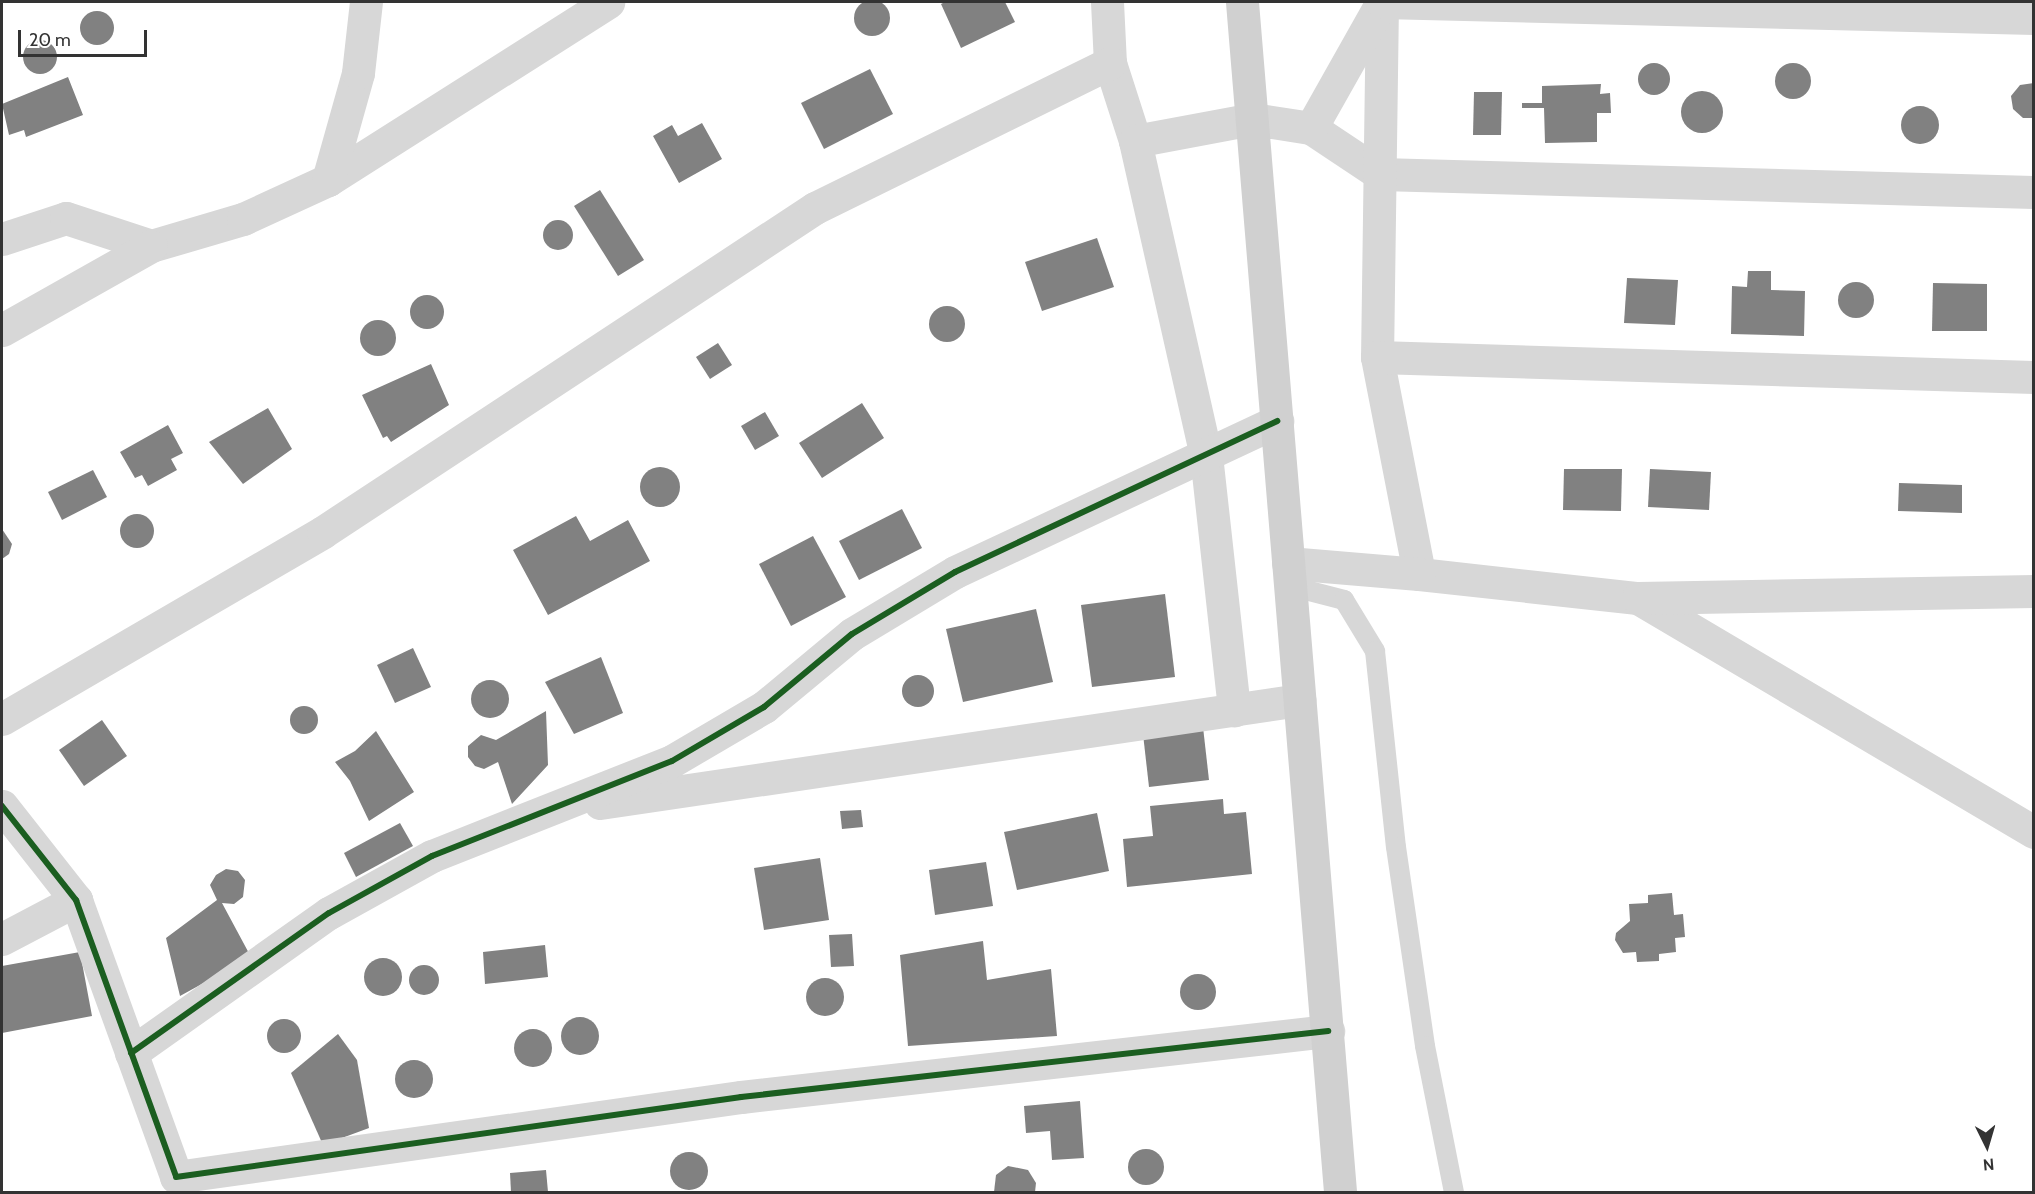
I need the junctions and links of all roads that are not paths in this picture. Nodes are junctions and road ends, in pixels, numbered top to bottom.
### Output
1 (366, 2) edge
2 (608, 2) edge
3 (1107, 2) edge
4 (1242, 2) edge
5 (1382, 2) edge
6 (2034, 18) edge
7 (1110, 63) junction
8 (1252, 119) junction
9 (1311, 128) junction
10 (1135, 141) junction
11 (1380, 174) junction
12 (328, 180) junction
13 (2034, 192) edge
14 (2, 239) edge
15 (151, 246) junction
16 (2, 330) edge
17 (1377, 357) junction
18 (2034, 377) edge
19 (1277, 421) junction
20 (1206, 455) junction
21 (1419, 574) junction
22 (1289, 575) junction
23 (2034, 591) edge
24 (1638, 598) junction
25 (1299, 700) junction
26 (1234, 710) junction
27 (2, 719) edge
28 (2, 806) edge
29 (541, 812) junction
30 (2034, 832) edge
31 (76, 900) junction
32 (2, 939) edge
33 (1328, 1031) junction
34 (131, 1053) junction
35 (1340, 1192) edge
36 (1454, 1192) edge

1 - 12 street
2 - 12 street
3 - 7 street
4 - 8 main road
5 - 6 street
5 - 9 street
5 - 11 street
7 - 10 street
7 - 27 street
8 - 9 street
8 - 10 street
8 - 19 main road
9 - 11 street
10 - 20 street
11 - 13 street
11 - 17 street
12 - 15 street
14 - 15 street
15 - 16 street
17 - 18 street
17 - 21 street
19 - 20 street
19 - 22 main road
20 - 26 street
20 - 29 street
21 - 22 street
21 - 24 street
22 - 25 main road
22 - 36 lane
23 - 24 street
24 - 30 street
25 - 26 street
25 - 33 main road
26 - 29 street
28 - 31 street
29 - 34 street
31 - 32 street
31 - 34 street
33 - 34 street
33 - 35 main road

